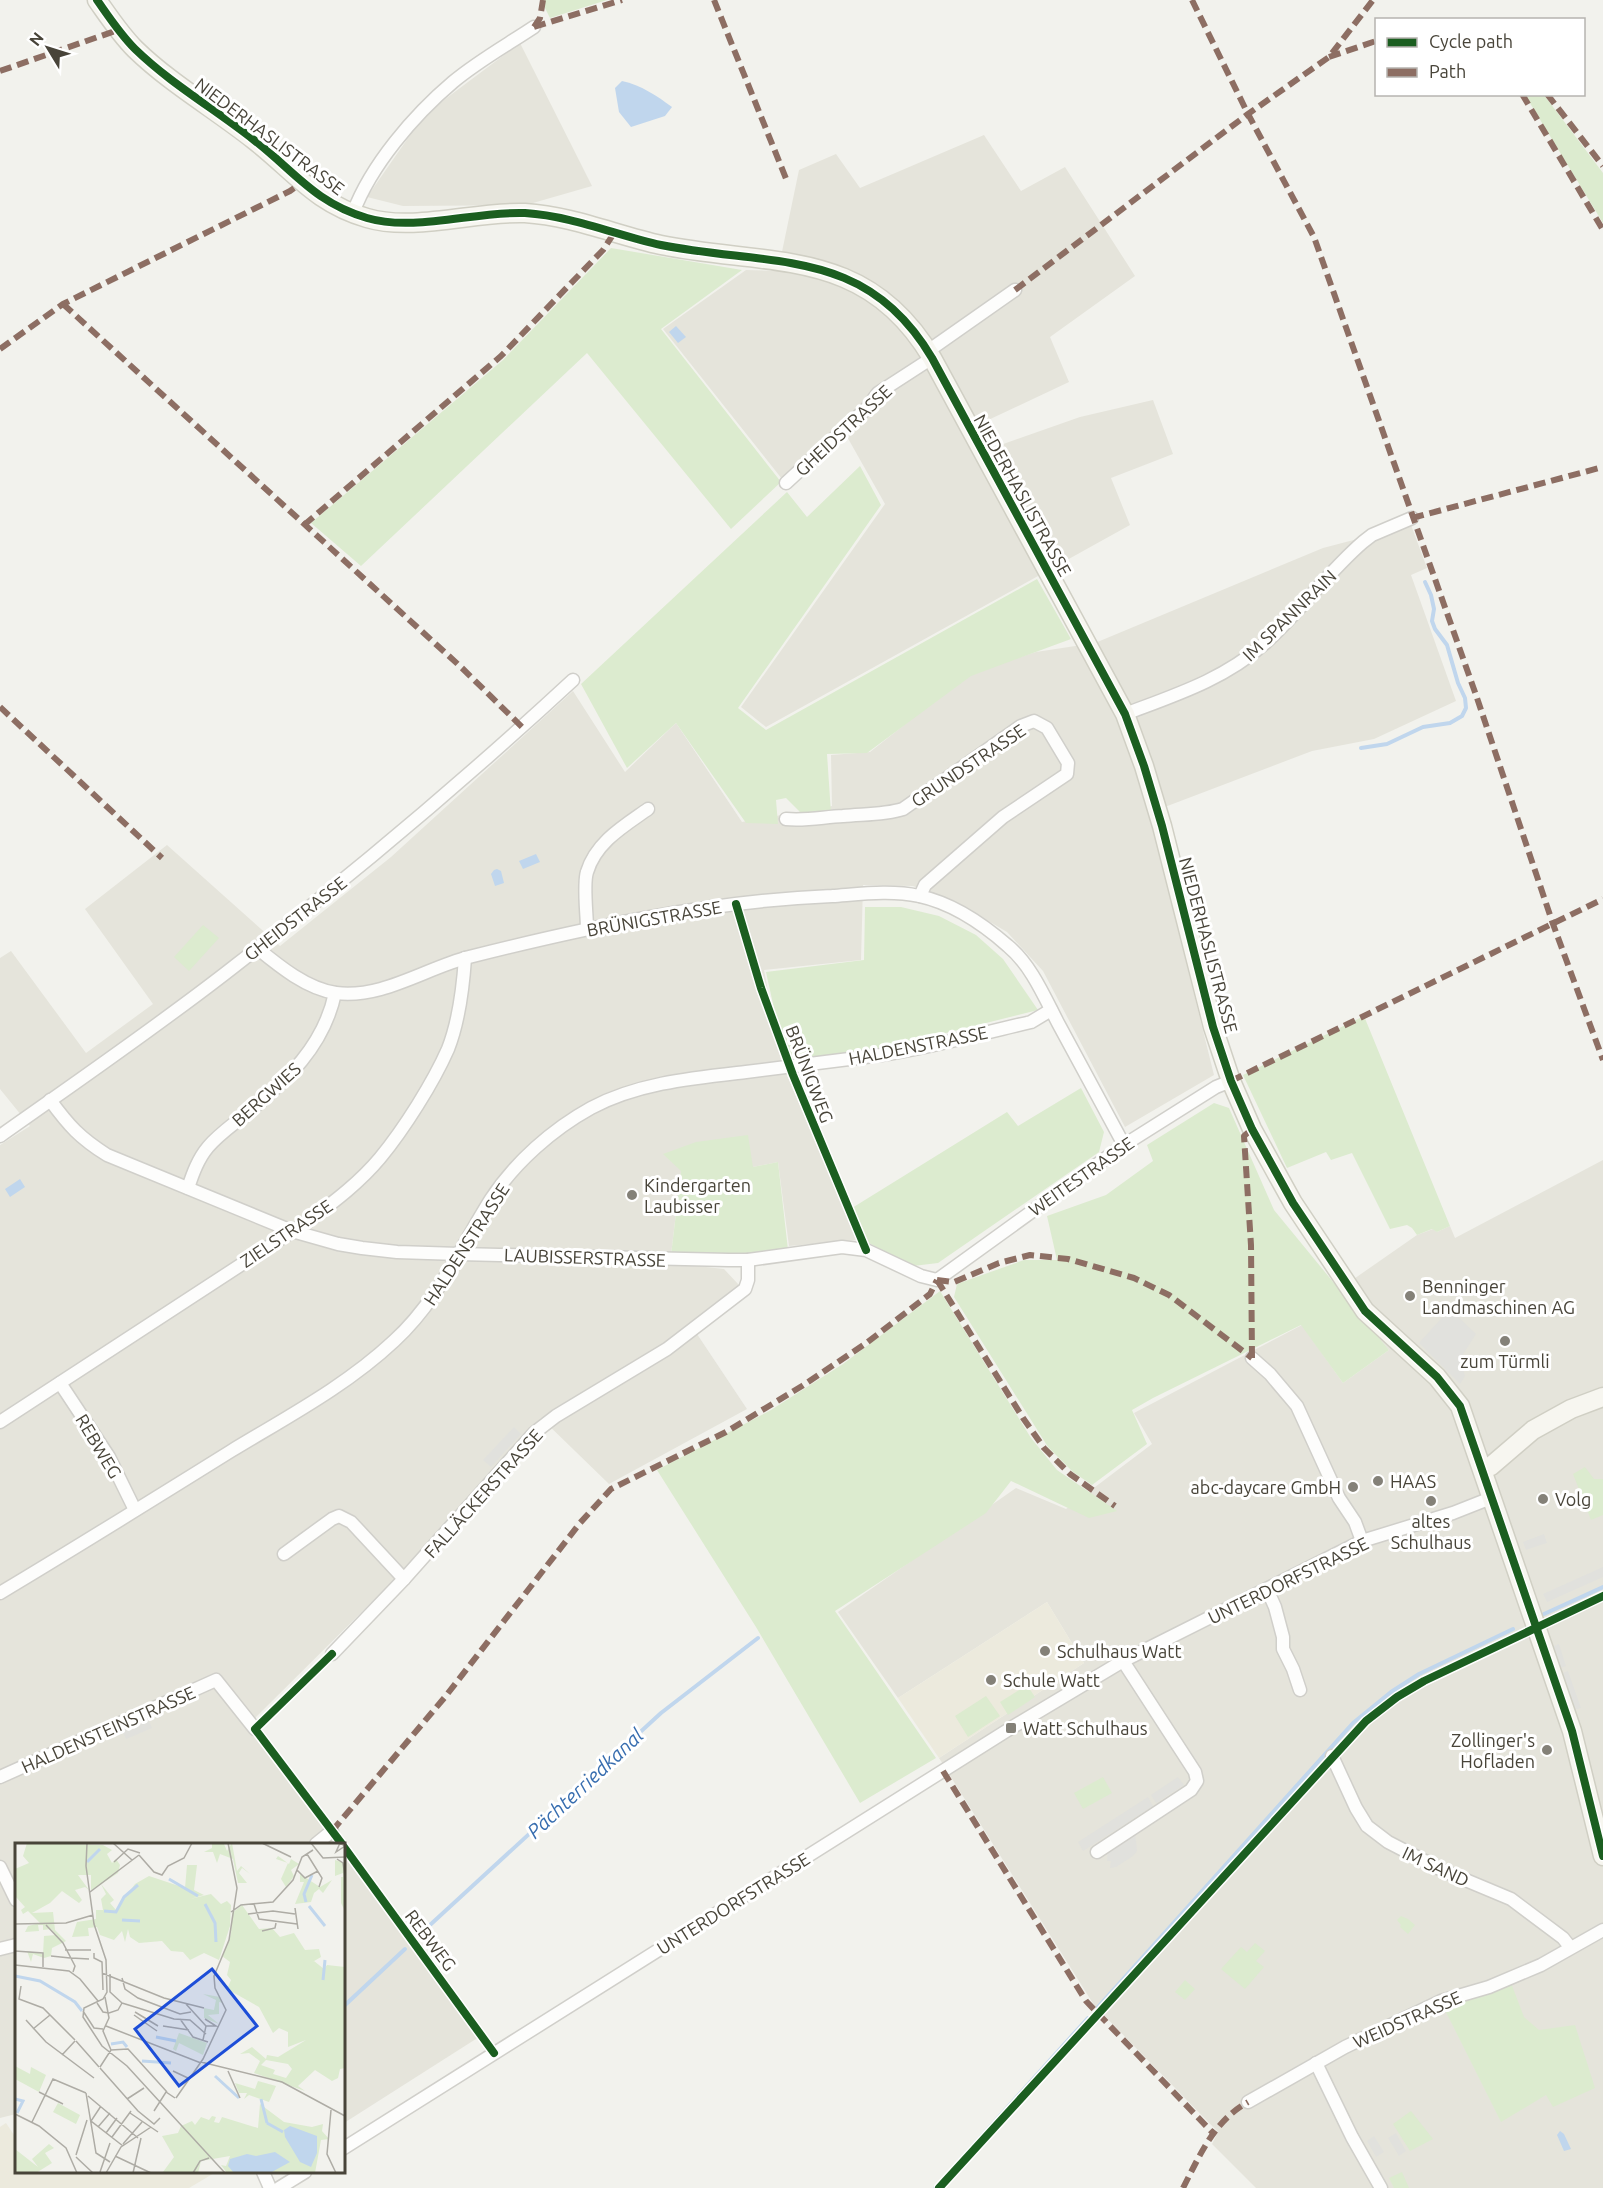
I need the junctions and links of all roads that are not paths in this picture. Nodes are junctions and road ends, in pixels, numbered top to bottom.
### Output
1 (97, 0) edge
2 (534, 27) dead end
3 (353, 213) junction
4 (1015, 290) dead end
5 (930, 355) junction
6 (786, 483) dead end
7 (1412, 518) dead end
8 (573, 680) dead end
9 (1125, 714) junction
10 (648, 809) dead end
11 (786, 819) dead end
12 (920, 896) junction
13 (587, 929) junction
14 (257, 948) junction
15 (465, 958) junction
16 (334, 993) junction
17 (1052, 1010) junction
18 (1231, 1081) junction
19 (50, 1100) junction
20 (0, 1136) edge
21 (1124, 1145) junction
22 (188, 1188) junction
23 (292, 1231) junction
24 (459, 1254) junction
25 (748, 1260) junction
26 (937, 1280) joint
27 (1252, 1358) dead end
28 (60, 1383) junction
29 (1603, 1397) edge
30 (0, 1422) edge
31 (1483, 1469) junction
32 (1491, 1498) junction
33 (135, 1510) junction
34 (1362, 1541) junction
35 (284, 1554) dead end
36 (404, 1579) junction
37 (1267, 1589) junction
38 (0, 1593) edge
39 (332, 1653) dead end
40 (1123, 1661) junction
41 (1300, 1690) dead end
42 (255, 1729) dead end
43 (1332, 1756) dead end
44 (0, 1778) edge
45 (332, 1831) dead end
46 (318, 1843) edge
47 (1097, 1852) dead end
48 (1603, 1856) edge
49 (0, 1867) edge
50 (15, 1898) edge
51 (1603, 1930) edge
52 (15, 1945) edge
53 (1570, 1947) junction
54 (0, 1948) edge
55 (1316, 2063) junction
56 (1248, 2102) dead end
57 (345, 2147) edge
58 (263, 2173) edge
59 (303, 2173) edge
60 (270, 2188) edge
61 (279, 2188) edge
62 (1381, 2188) edge

1 - 3 street, NIEDERHASLISTRASSE
2 - 3 street
3 - 5 street, NIEDERHASLISTRASSE
4 - 5 street, GHEIDSTRASSE
5 - 6 street, GHEIDSTRASSE
5 - 9 street, NIEDERHASLISTRASSE
7 - 9 street, IM SPANNRAIN
8 - 14 street, GHEIDSTRASSE
9 - 18 street, NIEDERHASLISTRASSE
10 - 13 street
11 - 12 street, GRUNDSTRASSE
12 - 13 street, BRÜNIGSTRASSE
12 - 17 street, BRÜNIGSTRASSE
13 - 15 street, BRÜNIGSTRASSE
14 - 16 street, BRÜNIGSTRASSE
14 - 19 street, GHEIDSTRASSE
15 - 16 street, BRÜNIGSTRASSE
15 - 23 street, ZIELSTRASSE
16 - 22 street, BERGWIES
17 - 21 street, BRÜNIGSTRASSE
17 - 24 street, HALDENSTRASSE
18 - 21 street, WEITESTRASSE
18 - 31 street, NIEDERHASLISTRASSE
19 - 20 street, GHEIDSTRASSE
19 - 22 street, LAUBISSERSTRASSE
21 - 26 street, WEITESTRASSE
22 - 23 street, LAUBISSERSTRASSE
23 - 24 street, LAUBISSERSTRASSE
23 - 28 street, ZIELSTRASSE
24 - 25 street, LAUBISSERSTRASSE
24 - 33 street, HALDENSTRASSE
25 - 26 street, LAUBISSERSTRASSE
25 - 36 street, FALLÄCKERSTRASSE
27 - 34 street
28 - 30 street, ZIELSTRASSE
28 - 33 street, REBWEG
29 - 31 street
31 - 32 street, NIEDERHASLISTRASSE
32 - 34 street, UNTERDORFSTRASSE
32 - 48 street, NIEDERHASLISTRASSE
33 - 38 street, HALDENSTRASSE
34 - 37 street, UNTERDORFSTRASSE
35 - 36 street
36 - 39 street, FALLÄCKERSTRASSE
37 - 40 street, UNTERDORFSTRASSE
37 - 41 street
40 - 47 street
40 - 57 street, UNTERDORFSTRASSE
42 - 44 street, HALDENSTEINSTRASSE
43 - 53 street, IM SAND
45 - 46 street
49 - 50 street
51 - 53 street, WEIDSTRASSE
52 - 54 street
53 - 55 street, WEIDSTRASSE
55 - 56 street, WEIDSTRASSE
55 - 62 street
58 - 60 street
59 - 61 street

